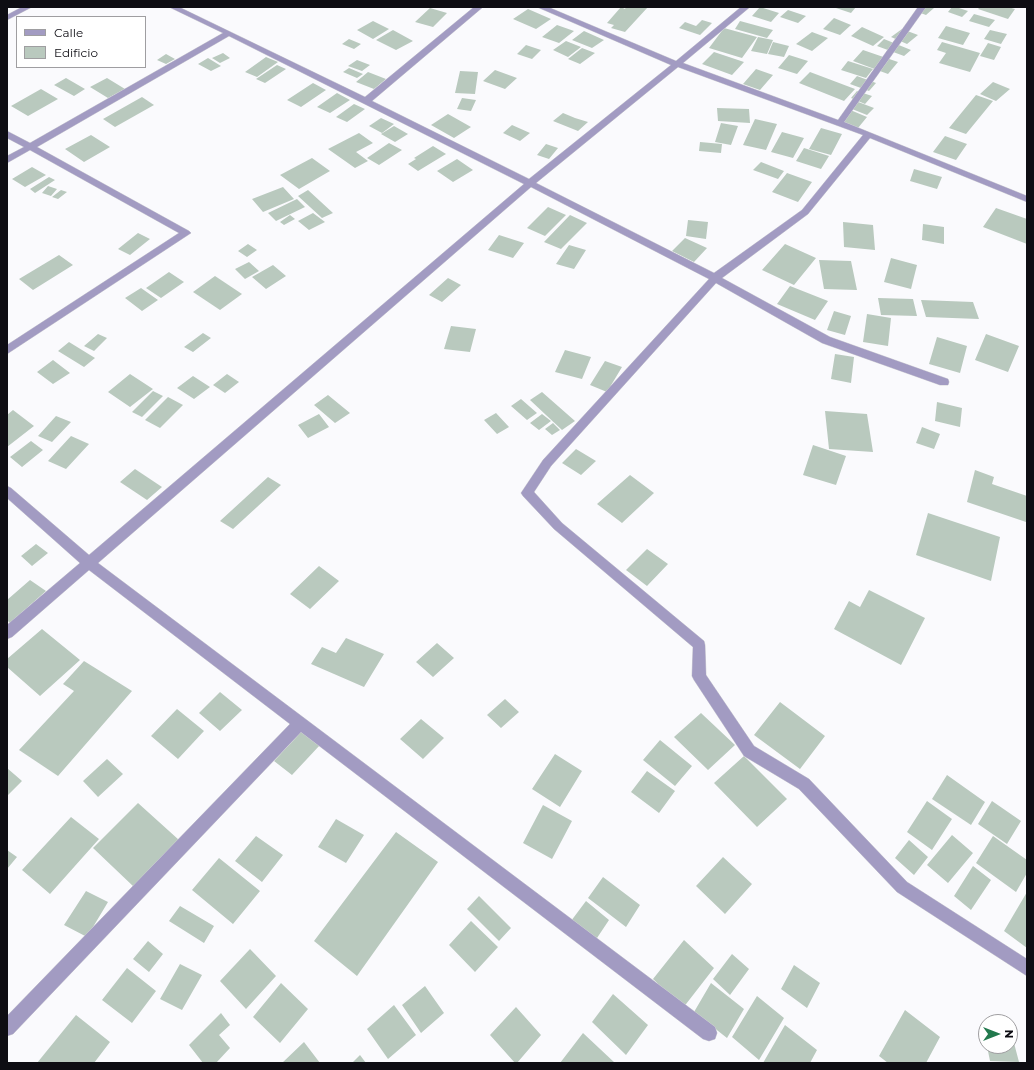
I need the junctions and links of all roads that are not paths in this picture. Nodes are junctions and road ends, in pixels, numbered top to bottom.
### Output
1 (28, 7) edge
2 (173, 7) edge
3 (479, 7) edge
4 (541, 7) edge
5 (746, 7) edge
6 (922, 7) edge
7 (7, 18) edge
8 (229, 33) junction
9 (678, 64) junction
10 (366, 101) junction
11 (839, 124) junction
12 (7, 134) edge
13 (868, 134) junction
14 (31, 147) junction
15 (7, 160) edge
16 (530, 183) junction
17 (1027, 199) edge
18 (715, 278) junction
19 (7, 350) edge
20 (944, 382) dead end
21 (7, 491) edge
22 (89, 563) junction
23 (7, 633) edge
24 (300, 722) junction
25 (1027, 968) edge
26 (7, 1028) edge
27 (709, 1033) dead end

1 - 7 street
2 - 8 street
3 - 10 street
4 - 9 street
5 - 9 street
6 - 11 street
8 - 10 street
8 - 14 street
9 - 11 street
9 - 16 street
10 - 16 street
11 - 13 street
12 - 14 street
13 - 17 street
13 - 18 street
14 - 15 street
14 - 19 street
16 - 18 street
16 - 22 street
18 - 20 street
18 - 25 street
21 - 22 street
22 - 23 street
22 - 24 street
24 - 26 street
24 - 27 street

